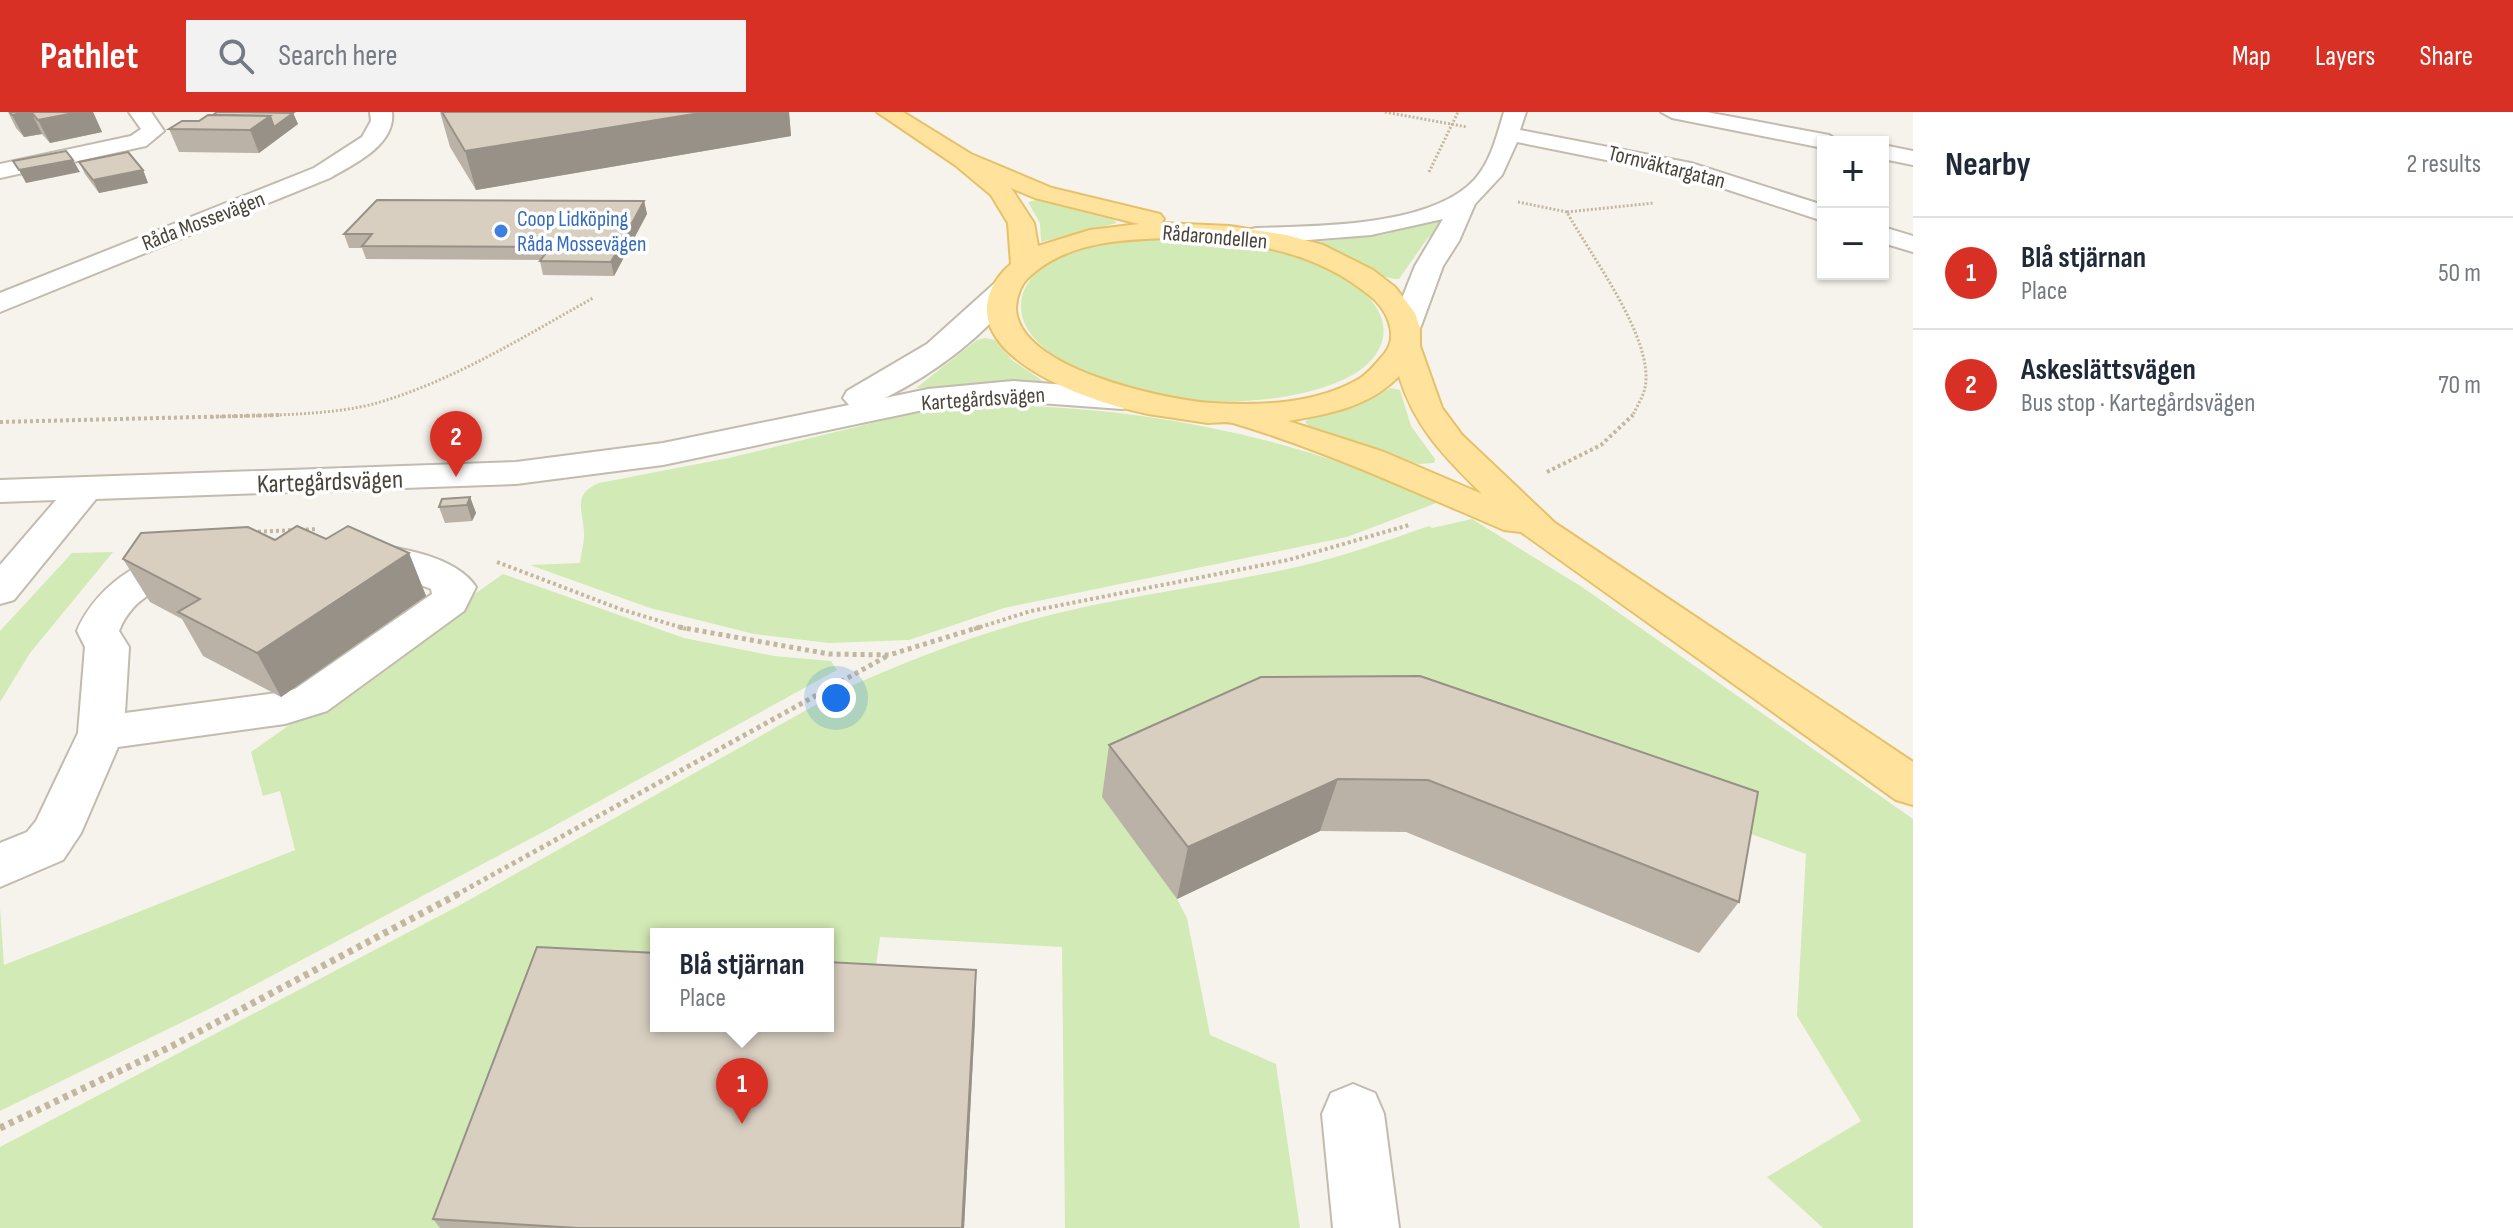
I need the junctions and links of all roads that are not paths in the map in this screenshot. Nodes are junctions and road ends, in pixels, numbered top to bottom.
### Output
1 (140, 112) edge
2 (381, 112) edge
3 (888, 112) edge
4 (1672, 112) edge
5 (1511, 123) edge
6 (1817, 140) edge
7 (1889, 153) edge
8 (960, 158) junction
9 (1913, 158) edge
10 (0, 171) edge
11 (1470, 197) junction
12 (1817, 211) edge
13 (1242, 234) junction
14 (1889, 237) edge
15 (1913, 244) edge
16 (1016, 277) junction
17 (0, 303) edge
18 (1405, 336) junction
19 (1122, 399) junction
20 (1232, 414) junction
21 (799, 425) junction
22 (85, 489) junction
23 (0, 491) edge
24 (1541, 531) junction
25 (322, 542) edge
26 (240, 546) edge
27 (0, 591) edge
28 (101, 733) junction
29 (1913, 787) edge
30 (0, 866) edge
31 (1353, 1114) dead end
32 (1366, 1228) edge

1 - 10 street
2 - 17 street, Råda Mossevägen
3 - 8 main road
4 - 6 street
5 - 11 street
5 - 12 street, Tornväktargatan
7 - 9 street
8 - 13 main road
8 - 16 main road
11 - 13 street
11 - 18 street
13 - 16 main road, Rådarondellen
13 - 18 main road, Rådarondellen
14 - 15 street
16 - 19 main road
16 - 21 street, Kartegårdsvägen
18 - 20 main road
18 - 24 main road, Rådarondellen
19 - 20 main road
19 - 21 street, Kartegårdsvägen
20 - 24 main road
21 - 22 street, Kartegårdsvägen
22 - 23 street, Kartegårdsvägen
22 - 27 street
24 - 29 main road
25 - 28 street
26 - 28 street
28 - 30 street
31 - 32 street

